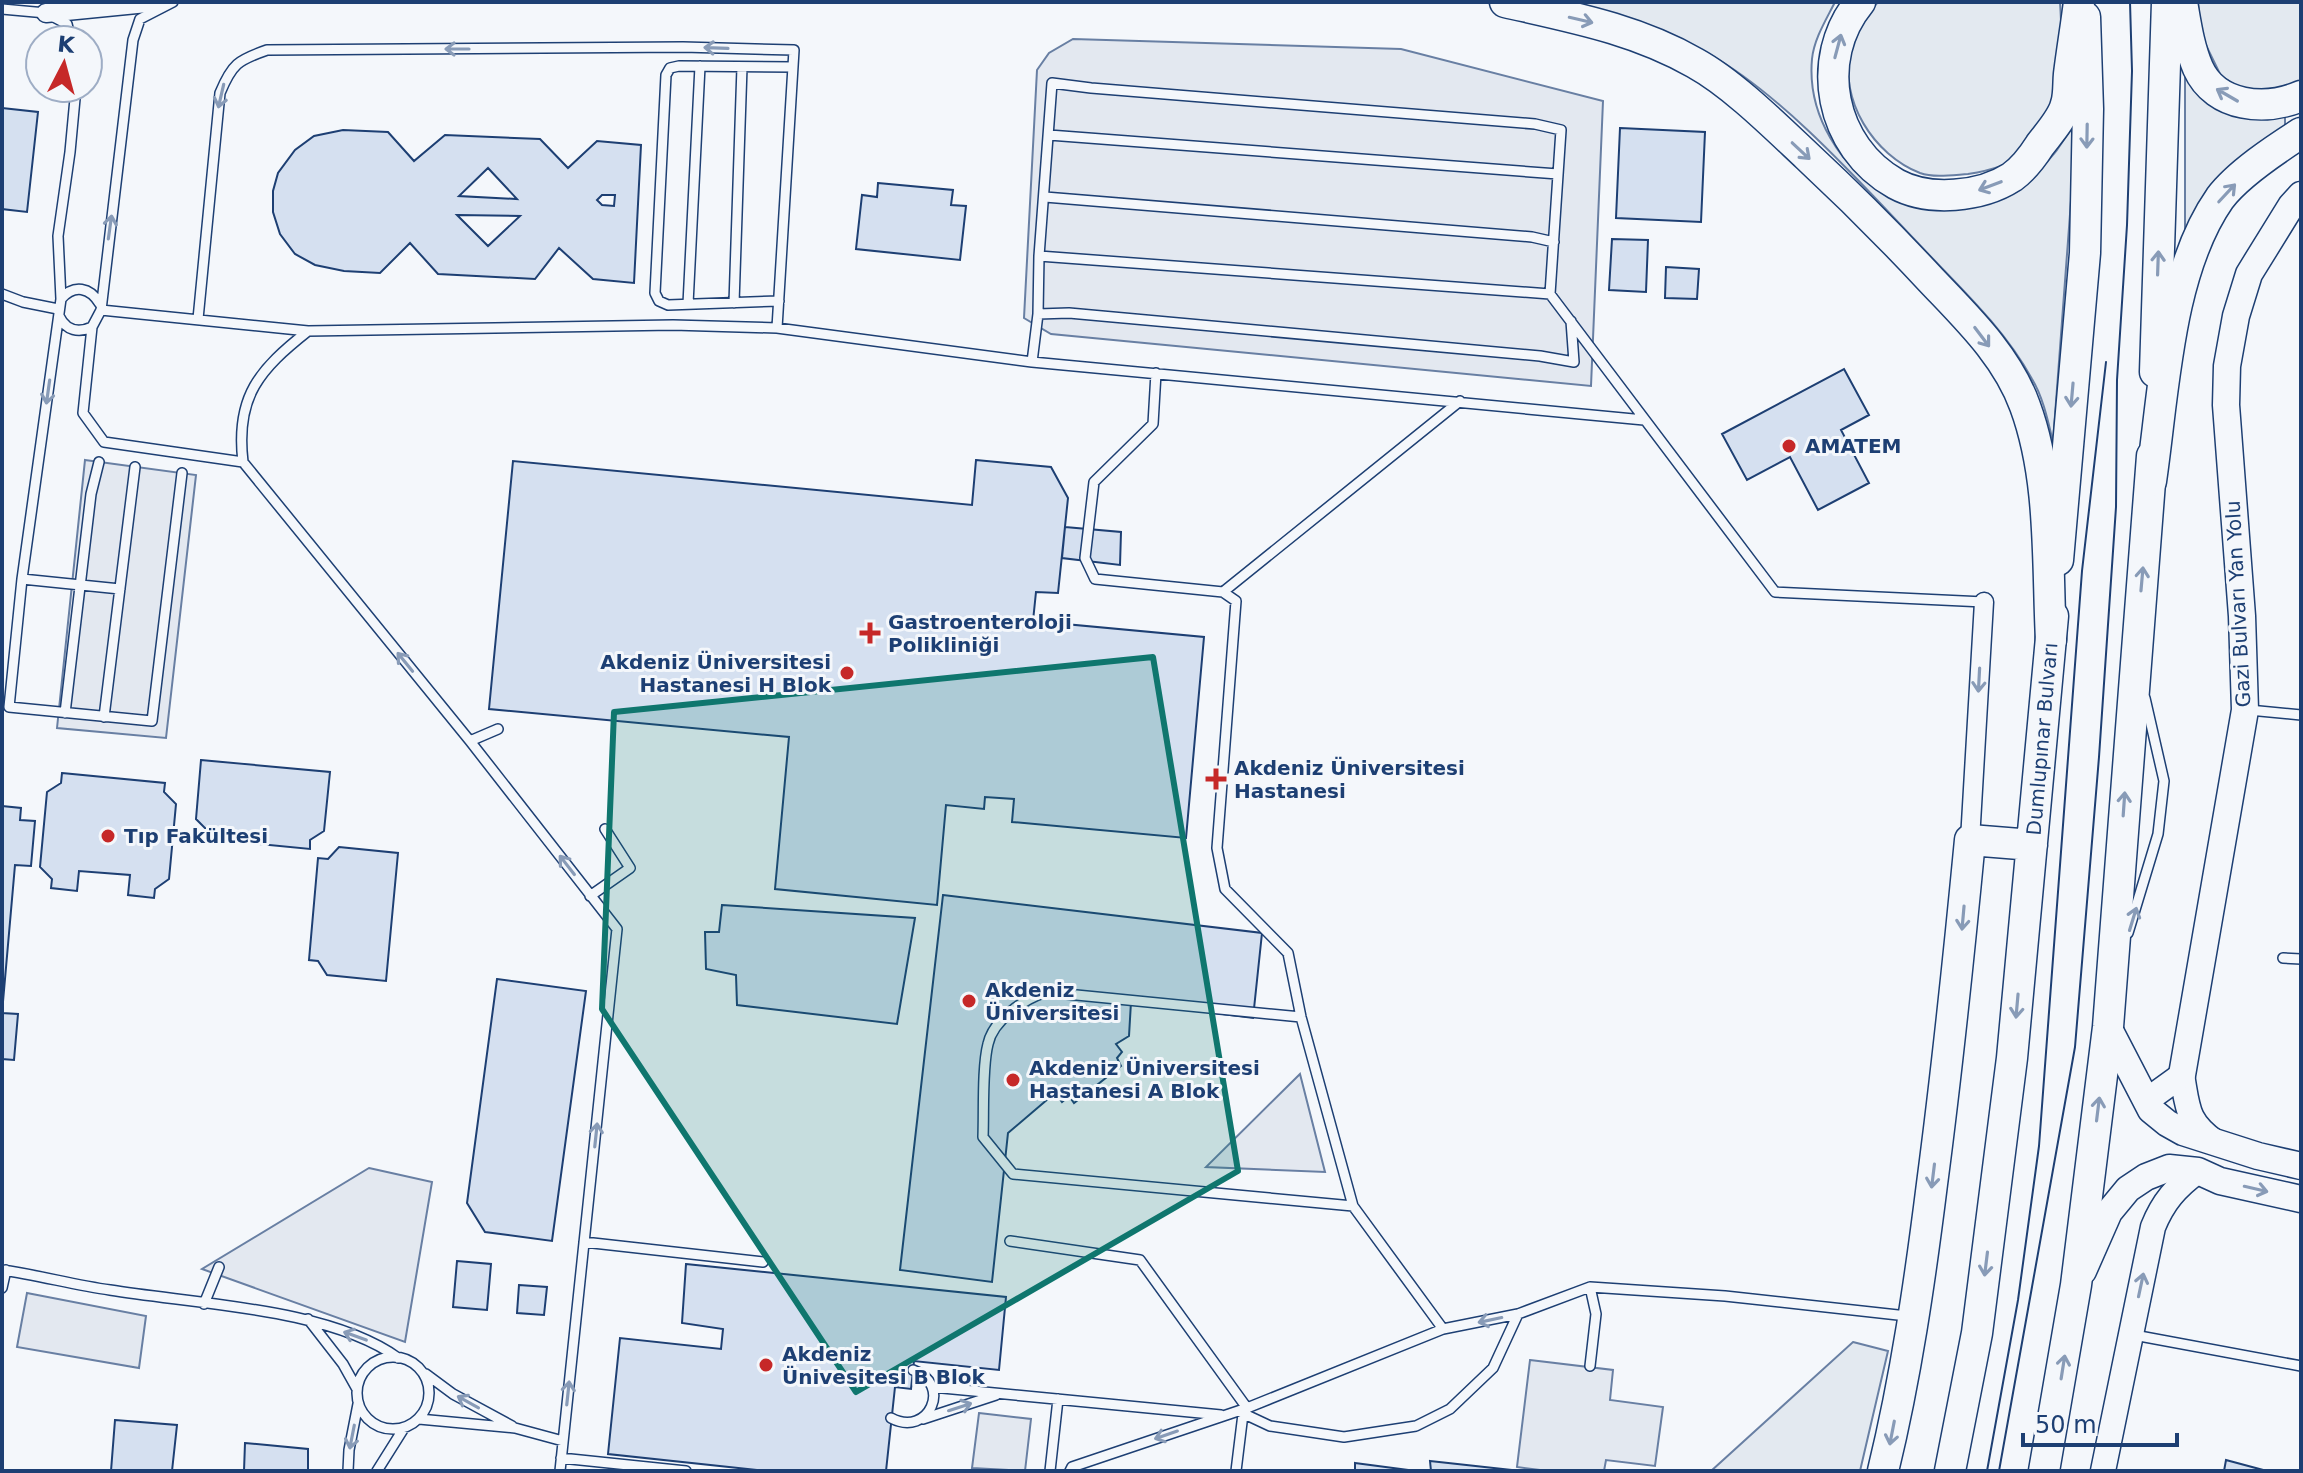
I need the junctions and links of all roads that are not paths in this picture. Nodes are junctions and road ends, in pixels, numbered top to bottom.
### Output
1 (157, 2) edge
2 (173, 2) edge
3 (1505, 2) edge
4 (1860, 2) edge
5 (2082, 2) edge
6 (2167, 2) edge
7 (2182, 2) edge
8 (2, 9) edge
9 (46, 13) junction
10 (67, 24) edge
11 (700, 66) junction
12 (742, 67) junction
13 (793, 67) junction
14 (2301, 96) edge
15 (74, 104) edge
16 (2301, 133) edge
17 (1049, 135) junction
18 (1558, 174) junction
19 (2301, 195) edge
20 (1045, 197) junction
21 (1554, 242) junction
22 (1039, 256) junction
23 (2, 294) edge
24 (1550, 294) junction
25 (779, 301) junction
26 (734, 303) junction
27 (688, 304) junction
28 (59, 307) junction
29 (100, 307) junction
30 (1038, 314) junction
31 (198, 319) junction
32 (1571, 321) junction
33 (92, 327) junction
34 (777, 328) junction
35 (308, 331) junction
36 (1032, 362) junction
37 (1156, 373) junction
38 (1460, 401) junction
39 (1644, 420) junction
40 (99, 462) dead end
41 (243, 462) junction
42 (135, 467) dead end
43 (182, 473) dead end
44 (2151, 481) junction
45 (22, 579) junction
46 (81, 585) junction
47 (120, 589) junction
48 (1223, 592) junction
49 (1984, 602) joint
50 (2051, 640) junction
51 (2245, 710) junction
52 (65, 713) junction
53 (2301, 715) edge
54 (104, 717) junction
55 (498, 729) dead end
56 (470, 741) junction
57 (605, 829) dead end
58 (1970, 840) junction
59 (2032, 845) junction
60 (590, 896) junction
61 (2283, 958) dead end
62 (2301, 959) edge
63 (1301, 1017) junction
64 (2108, 1027) junction
65 (2182, 1075) junction
66 (2146, 1101) junction
67 (2215, 1142) junction
68 (2301, 1166) edge
69 (2198, 1171) junction
70 (2301, 1199) edge
71 (1353, 1206) junction
72 (1010, 1241) dead end
73 (584, 1242) junction
74 (763, 1262) dead end
75 (219, 1267) dead end
76 (4, 1270) edge
77 (2076, 1285) junction
78 (1590, 1287) junction
79 (2, 1288) edge
80 (204, 1304) junction
81 (1518, 1314) junction
82 (1914, 1317) junction
83 (308, 1319) junction
84 (1443, 1329) junction
85 (2131, 1335) junction
86 (398, 1358) junction
87 (1590, 1366) dead end
88 (2301, 1366) edge
89 (913, 1370) dead end
90 (423, 1372) junction
91 (932, 1387) junction
92 (357, 1389) junction
93 (999, 1394) junction
94 (1058, 1399) junction
95 (358, 1404) junction
96 (1243, 1411) junction
97 (1225, 1416) junction
98 (891, 1418) dead end
99 (419, 1419) junction
100 (920, 1420) junction
101 (404, 1428) junction
102 (515, 1428) junction
103 (563, 1441) junction
104 (1953, 1457) edge
105 (561, 1458) junction
106 (671, 1470) edge
107 (348, 1471) edge
108 (377, 1471) edge
109 (560, 1471) edge
110 (686, 1471) edge
111 (1050, 1471) edge
112 (1070, 1471) edge
113 (1236, 1471) edge
114 (1883, 1471) edge
115 (1939, 1471) edge
116 (2044, 1471) edge
117 (2103, 1471) edge

1 - 9 street
29 -> 2 lane
3 -> 50 main road
5 -> 4 main road
5 -> 50 main road, Dumlupınar Bulvarı
44 -> 6 main road
14 -> 7 main road
8 - 9 lane
9 - 10 lane
11 - 12 lane
11 - 27 lane
11 - 27 lane
12 - 13 lane
12 - 26 lane
13 - 25 lane
13 -> 31 lane
15 - 28 lane
44 -> 16 main road
17 - 18 lane
17 - 18 lane
17 - 20 lane
18 - 21 lane
19 - 51 main road, Gazi Bulvarı Yan Yolu
20 - 21 lane
20 - 22 lane
21 - 24 lane
22 - 24 lane
22 - 30 lane
23 - 28 lane
24 - 32 lane
25 - 26 lane
25 - 34 lane
26 - 27 lane
28 - 29 lane
28 - 33 lane
28 -> 45 lane
29 - 31 lane
29 - 33 lane
30 - 32 lane
30 - 36 lane
31 - 35 lane
32 - 39 lane
33 - 41 lane
34 - 35 lane
34 - 36 lane
35 - 41 lane
36 - 37 lane
37 - 38 lane
37 - 48 lane
38 - 39 lane
38 - 48 lane
39 - 49 lane
40 - 46 lane
56 -> 41 lane
42 - 47 lane
43 - 54 lane
64 -> 44 main road
45 - 46 lane
45 - 52 lane
46 - 47 lane
46 - 52 lane
47 - 54 lane
48 - 63 lane
49 -> 58 street
50 - 59 main road, Dumlupınar Bulvarı
51 - 53 lane
51 - 65 main road, Gazi Bulvarı Yan Yolu
52 - 54 lane
55 - 56 lane
60 -> 56 lane
57 - 60 lane
58 - 59 main road
58 -> 82 main road
59 -> 104 main road, Dumlupınar Bulvarı
73 -> 60 lane
61 - 62 lane
63 - 71 lane
63 - 71 lane
64 - 66 main road
77 -> 64 main road
65 - 66 street
65 - 67 street
66 - 67 main road
67 - 68 main road
69 -> 70 main road
69 - 77 main road
85 -> 69 street
71 - 84 lane
72 - 96 lane
73 - 74 lane
103 -> 73 lane
75 - 80 lane
76 - 79 lane
76 - 80 lane
116 -> 77 main road
78 - 81 lane
78 - 82 lane
78 - 87 lane
80 - 83 lane
81 -> 84 lane
81 - 96 lane
82 -> 114 main road
86 -> 83 lane
83 - 92 lane
84 - 96 lane
85 - 88 lane
85 - 117 street
86 - 90 lane
86 - 92 lane
89 - 91 lane
90 - 99 lane
102 -> 90 lane
91 - 93 lane
91 - 100 lane
92 - 95 lane
93 - 94 lane
100 -> 93 lane
94 - 97 lane
94 - 111 lane
95 - 101 lane
95 -> 107 lane
96 - 97 lane
96 - 113 lane
97 -> 112 lane
98 - 100 lane
99 - 101 lane
99 - 102 lane
101 - 108 lane
102 - 103 lane
103 - 105 lane
104 - 115 main road
105 - 106 lane
105 - 109 lane
106 - 110 lane

